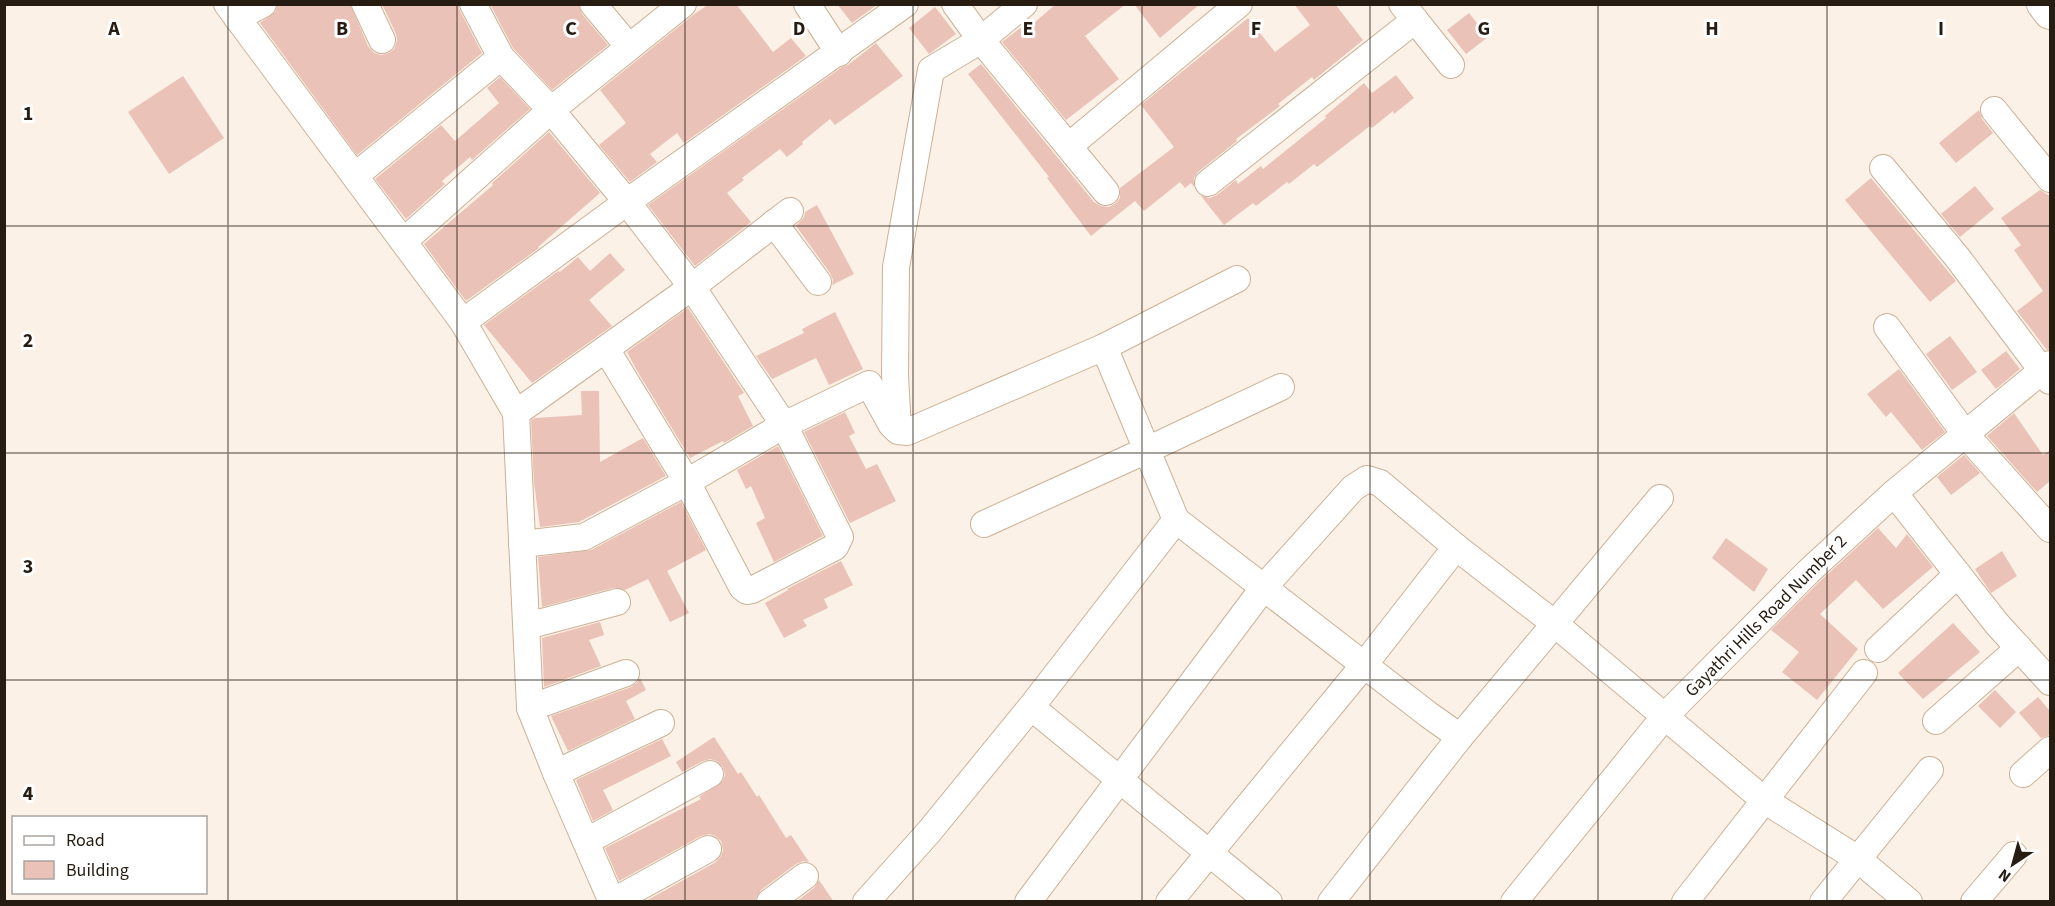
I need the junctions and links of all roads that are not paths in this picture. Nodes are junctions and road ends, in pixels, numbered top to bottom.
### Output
1 (263, 4) edge
2 (365, 4) edge
3 (473, 4) edge
4 (592, 4) edge
5 (807, 4) edge
6 (905, 4) edge
7 (955, 4) edge
8 (1024, 4) edge
9 (1239, 4) edge
10 (2043, 4) edge
11 (675, 7) edge
12 (232, 11) edge
13 (1408, 12) edge
14 (2050, 13) edge
15 (382, 40) dead end
16 (981, 40) junction
17 (629, 47) junction
18 (839, 53) junction
19 (501, 57) junction
20 (1451, 65) dead end
21 (551, 110) junction
22 (1994, 110) dead end
23 (1069, 146) junction
24 (1883, 168) dead end
25 (356, 175) junction
26 (2050, 179) edge
27 (1208, 183) dead end
28 (1106, 192) dead end
29 (627, 202) junction
30 (404, 241) junction
31 (1238, 279) dead end
32 (818, 282) dead end
33 (692, 288) junction
34 (463, 322) junction
35 (1887, 327) dead end
36 (1104, 347) junction
37 (606, 349) junction
38 (2048, 372) edge
39 (1281, 387) dead end
40 (516, 413) junction
41 (784, 425) junction
42 (898, 431) junction
43 (1965, 434) junction
44 (1147, 450) junction
45 (687, 482) junction
46 (1894, 493) junction
47 (1660, 498) dead end
48 (1176, 520) junction
49 (984, 524) dead end
50 (2050, 529) edge
51 (522, 544) junction
52 (1456, 546) junction
53 (1958, 574) junction
54 (1263, 587) junction
55 (617, 602) dead end
56 (1555, 624) junction
57 (526, 626) junction
58 (2019, 648) junction
59 (1878, 649) dead end
60 (1364, 665) junction
61 (626, 673) dead end
62 (1864, 673) dead end
63 (2050, 682) edge
64 (1031, 707) junction
65 (530, 708) junction
66 (1665, 716) junction
67 (1936, 721) dead end
68 (661, 723) dead end
69 (1460, 736) junction
70 (2050, 750) edge
71 (1930, 770) dead end
72 (556, 773) junction
73 (710, 774) dead end
74 (2023, 774) dead end
75 (1120, 779) junction
76 (1764, 800) junction
77 (587, 841) junction
78 (708, 849) dead end
79 (1210, 852) junction
80 (2014, 855) dead end
81 (1858, 859) junction
82 (805, 876) dead end
83 (612, 902) edge
84 (770, 902) edge
85 (866, 902) edge
86 (1029, 902) edge
87 (1169, 902) edge
88 (1269, 902) edge
89 (1331, 902) edge
90 (1514, 902) edge
91 (1685, 902) edge
92 (1823, 902) edge
93 (1909, 902) edge
94 (1974, 902) edge

1 - 12 street
2 - 15 street
3 - 19 street
4 - 17 street
5 - 18 street
6 - 18 street
7 - 16 street
8 - 16 street
9 - 23 street
10 - 14 street
11 - 17 street
12 - 25 street
13 - 20 street
13 - 27 street
16 - 23 street
16 - 42 street
17 - 21 street
18 - 29 street
19 - 21 street
19 - 25 street
21 - 29 street
21 - 30 street
22 - 26 street
23 - 28 street
24 - 38 street
25 - 30 street
29 - 33 street
29 - 34 street
30 - 34 street
31 - 36 street
32 - 33 street
33 - 37 street
33 - 41 street
34 - 40 street
35 - 43 street
36 - 42 street
36 - 44 street
37 - 40 street
37 - 45 street
38 - 43 street, Gayathri Hills Road Number 2
39 - 44 street
40 - 51 street
41 - 42 street
41 - 45 street
41 - 45 street
43 - 46 street, Gayathri Hills Road Number 2
43 - 50 street
44 - 48 street
44 - 49 street
45 - 51 street
46 - 53 street
46 - 66 street, Gayathri Hills Road Number 2
47 - 56 street
48 - 54 street
48 - 64 street
51 - 57 street
52 - 54 street
52 - 56 street
52 - 60 street
53 - 58 street
53 - 59 street
54 - 60 street
54 - 75 street
55 - 57 street
56 - 66 street
56 - 69 street
57 - 65 street
58 - 63 street
58 - 67 street
60 - 69 street
60 - 79 street
61 - 65 street
62 - 76 street
64 - 75 street
64 - 85 street
65 - 72 street
66 - 76 street
66 - 90 street, Gayathri Hills Road Number 2
68 - 72 street
69 - 89 street
70 - 74 street
71 - 81 street
72 - 77 street
73 - 77 street
75 - 79 street
75 - 86 street
76 - 81 street
76 - 91 street
77 - 83 street
78 - 83 street
79 - 87 street
79 - 88 street
80 - 94 street
81 - 92 street
81 - 93 street
82 - 84 street

